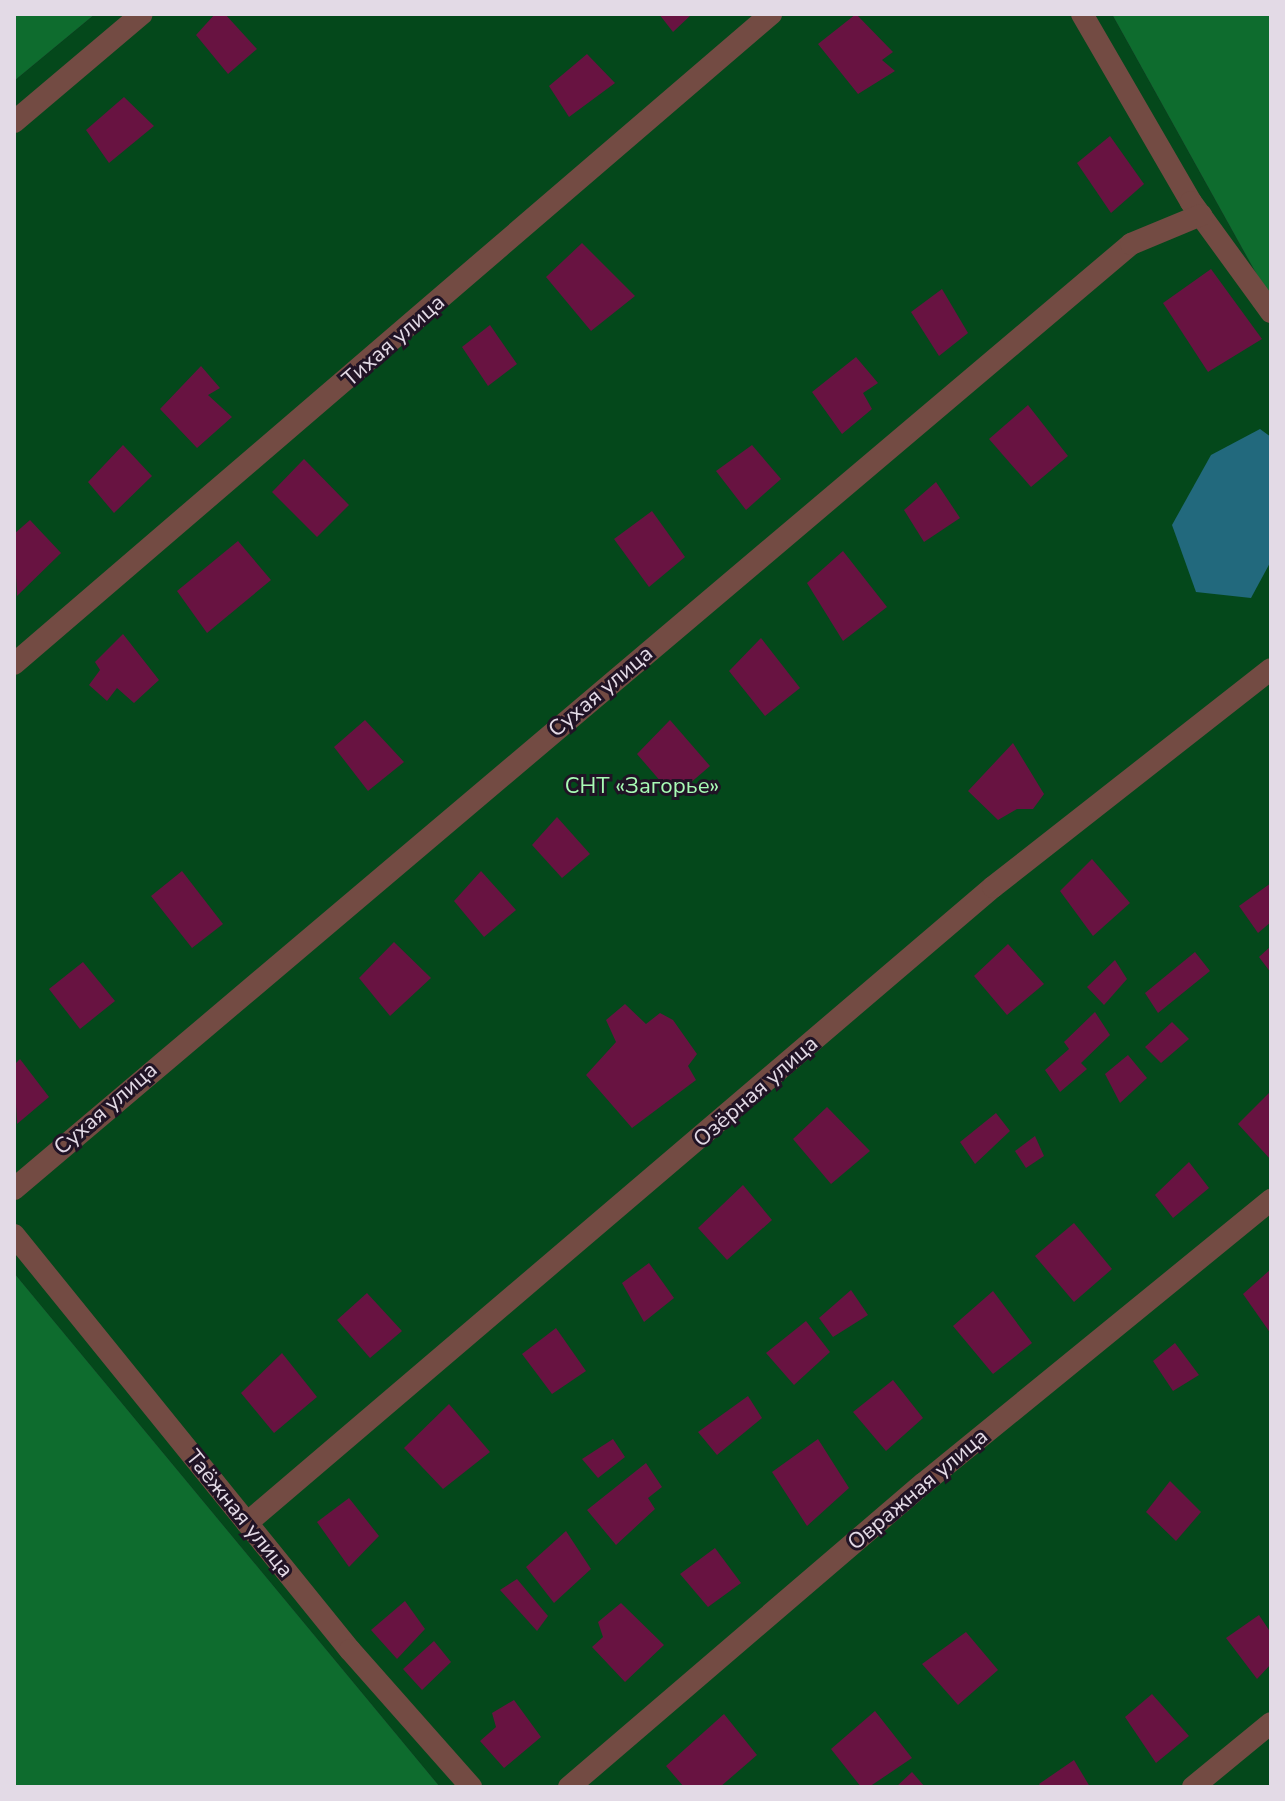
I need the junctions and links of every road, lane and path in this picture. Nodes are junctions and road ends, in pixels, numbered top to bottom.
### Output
1 (142, 14) edge
2 (771, 14) edge
3 (1082, 14) edge
4 (14, 122) edge
5 (1201, 215) junction
6 (1271, 312) edge
7 (14, 664) edge
8 (1271, 669) edge
9 (14, 1189) edge
10 (1271, 1200) edge
11 (14, 1235) edge
12 (247, 1523) junction
13 (1271, 1723) edge
14 (471, 1787) edge
15 (569, 1787) edge
16 (1193, 1787) edge

1 - 4 street
2 - 7 street, Тихая улица
3 - 5 street
5 - 6 street
5 - 9 street, Сухая улица
8 - 12 street, Озёрная улица
10 - 15 street, Овражная улица
11 - 12 street, Таёжная улица
12 - 14 street, Таёжная улица
13 - 16 street

